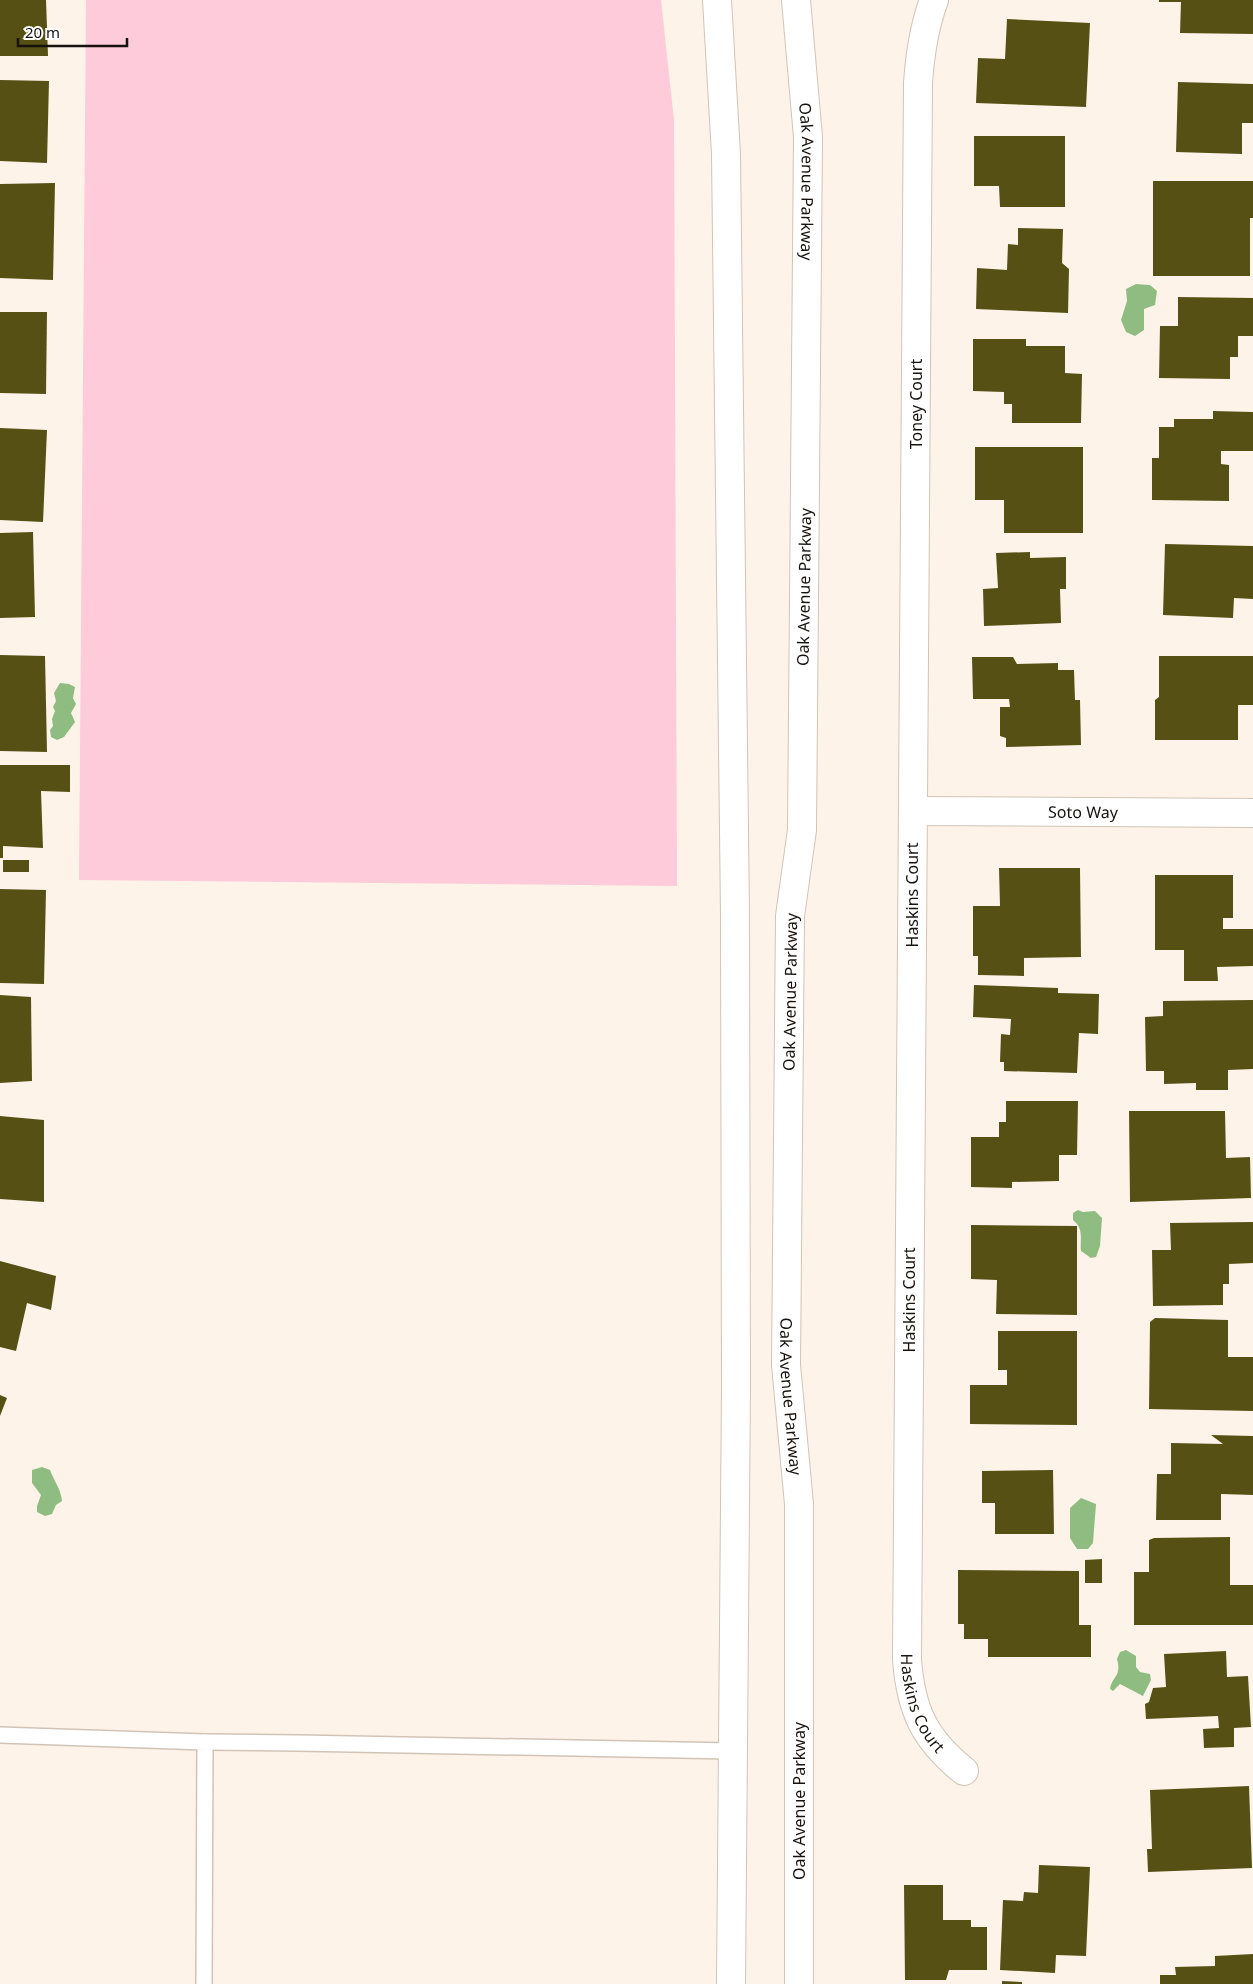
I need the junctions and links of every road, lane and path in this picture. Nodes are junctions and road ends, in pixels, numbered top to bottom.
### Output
1 (718, 0) edge
2 (796, 0) edge
3 (934, 0) edge
4 (913, 811) junction
5 (1253, 813) edge
6 (0, 1735) edge
7 (205, 1742) junction
8 (732, 1751) junction
9 (964, 1771) dead end
10 (204, 1984) edge
11 (731, 1984) edge
12 (799, 1984) edge

1 - 8 street
2 - 12 street, Oak Avenue Parkway
3 - 4 street, Toney Court
4 - 5 street, Soto Way
4 - 9 street, Haskins Court
6 - 7 lane
7 - 8 lane
7 - 10 lane
8 - 11 street

